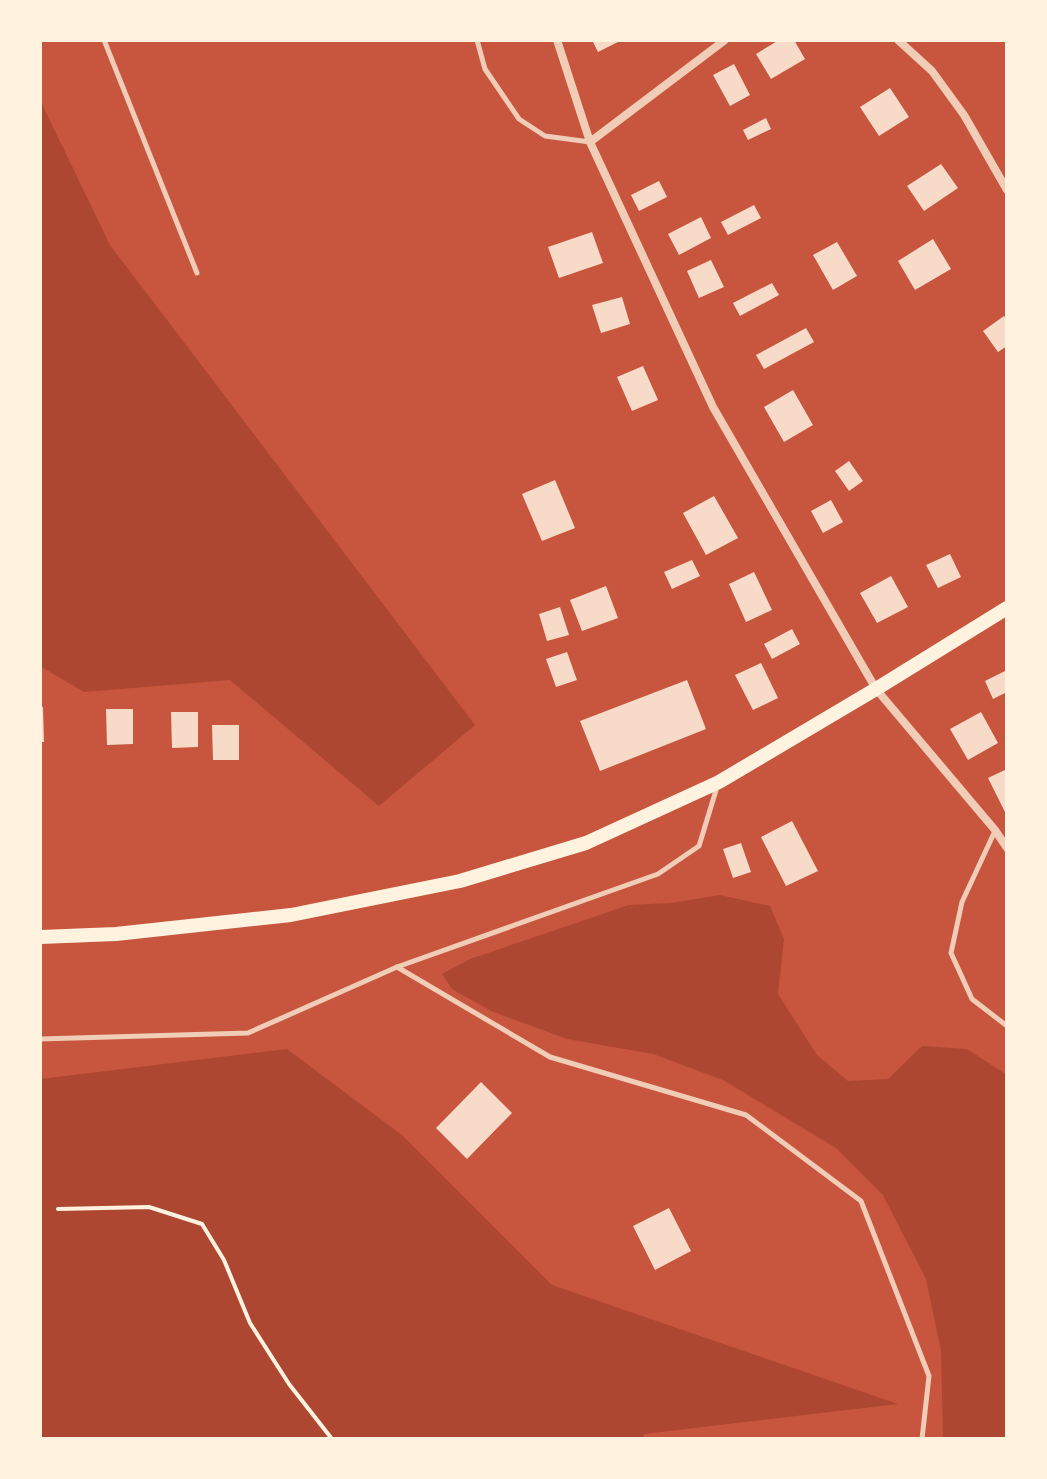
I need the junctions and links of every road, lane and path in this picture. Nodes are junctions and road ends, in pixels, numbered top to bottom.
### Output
1 (104, 40) edge
2 (477, 40) edge
3 (557, 40) edge
4 (725, 40) edge
5 (898, 40) edge
6 (590, 142) junction
7 (1007, 190) edge
8 (197, 273) dead end
9 (1007, 608) edge
10 (876, 689) junction
11 (719, 782) junction
12 (995, 830) junction
13 (1007, 848) edge
14 (40, 937) edge
15 (397, 967) junction
16 (1007, 1026) edge
17 (40, 1039) edge
18 (58, 1209) dead end
19 (332, 1439) edge
20 (922, 1439) edge

1 - 8 lane
2 - 6 lane
3 - 6 street
4 - 6 street
5 - 7 street
6 - 10 street
9 - 10 main road
10 - 11 main road
10 - 12 street
11 - 14 main road
11 - 15 lane
12 - 13 street
12 - 16 lane
15 - 17 lane
15 - 20 lane
18 - 19 path

